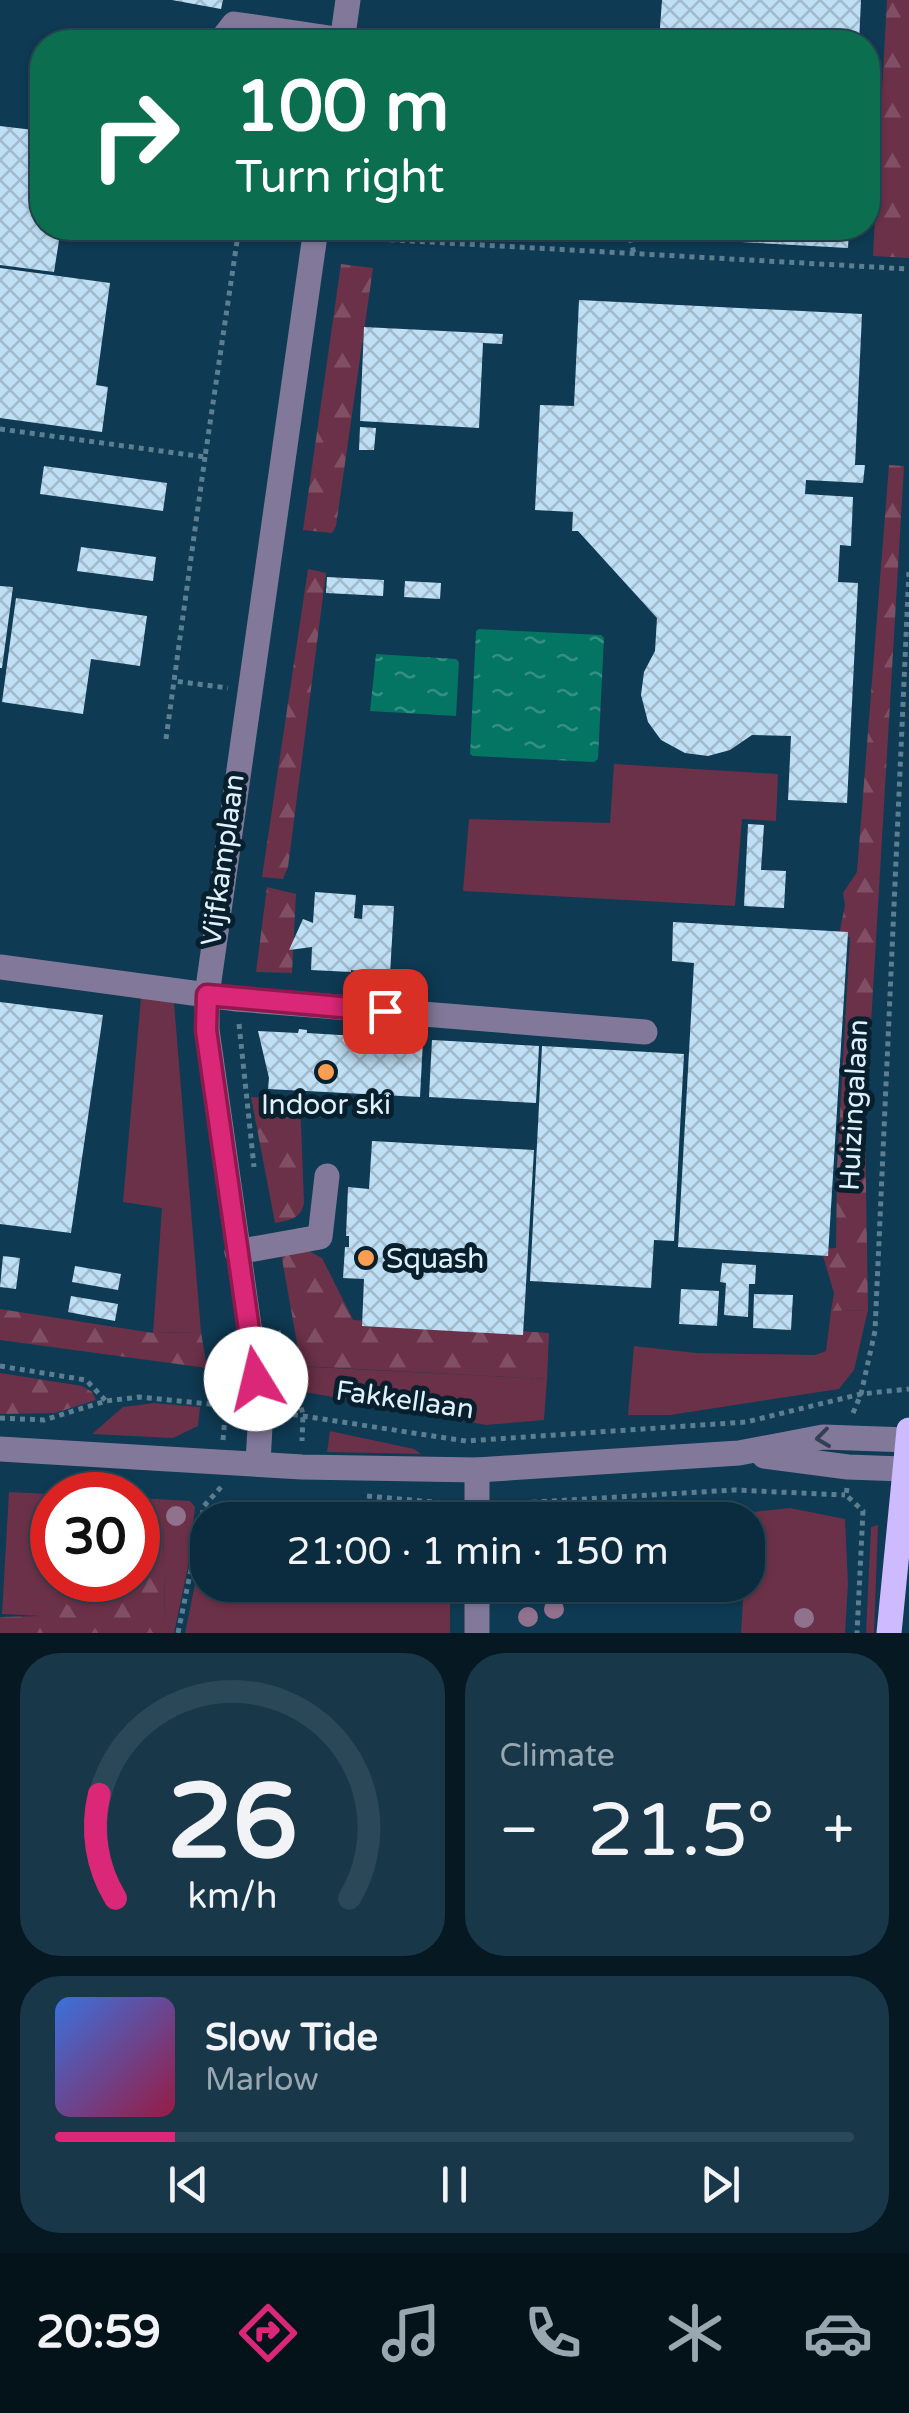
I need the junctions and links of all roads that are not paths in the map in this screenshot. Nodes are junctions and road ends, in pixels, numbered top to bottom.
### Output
1 (348, 0) edge
2 (229, 30) edge
3 (272, 30) edge
4 (344, 30) edge
5 (326, 240) edge
6 (0, 967) edge
7 (207, 995) junction
8 (645, 1032) dead end
9 (327, 1176) dead end
10 (237, 1252) junction
11 (909, 1430) edge
12 (909, 1440) edge
13 (0, 1449) edge
14 (739, 1453) junction
15 (258, 1462) junction
16 (477, 1470) junction
17 (907, 1472) edge
18 (477, 1502) edge
19 (477, 1602) edge
20 (477, 1633) edge
21 (889, 1633) edge

1 - 4 street
2 - 3 street
5 - 7 street, Vijfkamplaan
6 - 7 street
7 - 8 street
7 - 10 street, Vijfkamplaan
9 - 10 street
10 - 15 street, Vijfkamplaan
11 - 12 main road
12 -> 14 street
12 - 17 main road
13 - 15 street
14 - 16 street
14 - 17 street
15 - 16 street
16 - 18 street
17 - 21 main road
19 - 20 street

